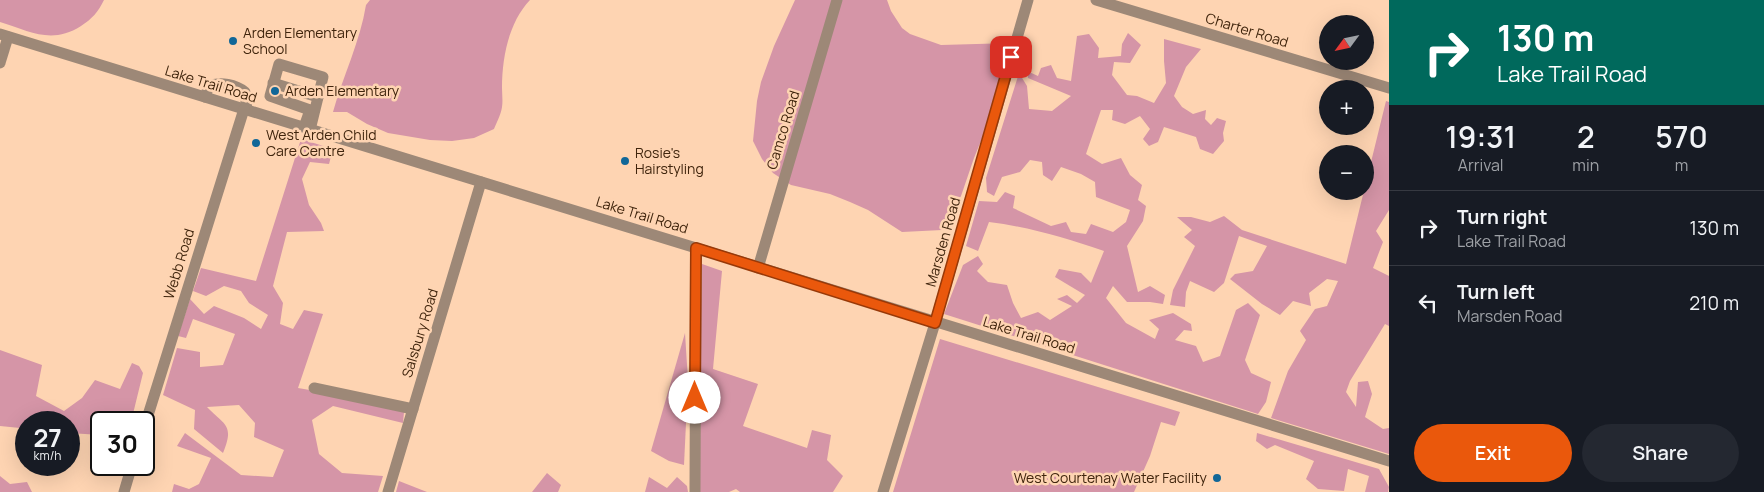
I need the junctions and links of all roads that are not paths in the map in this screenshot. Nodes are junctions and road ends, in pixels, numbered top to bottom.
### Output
1 (837, 0) edge
2 (1028, 0) edge
3 (1096, 0) edge
4 (4, 36) edge
5 (0, 63) edge
6 (274, 83) junction
7 (1389, 88) edge
8 (205, 97) junction
9 (318, 97) junction
10 (245, 110) junction
11 (307, 128) junction
12 (481, 182) junction
13 (696, 248) junction
14 (758, 268) junction
15 (935, 323) junction
16 (314, 388) dead end
17 (412, 409) junction
18 (149, 411) edge
19 (1389, 461) edge
20 (129, 476) edge
21 (124, 492) edge
22 (388, 492) edge
23 (695, 492) edge
24 (883, 492) edge

1 - 14 street, Camco Road
2 - 15 street, Marsden Road
3 - 7 street, Charter Road
4 - 5 street
4 - 8 street, Lake Trail Road
6 - 9 street
6 - 9 street
6 - 11 street
8 - 10 street, Lake Trail Road
8 - 10 street
9 - 11 street
10 - 11 street, Lake Trail Road
10 - 18 street, Webb Road
11 - 12 street, Lake Trail Road
12 - 13 street, Lake Trail Road
12 - 17 street, Salsbury Road
13 - 14 street, Lake Trail Road
13 - 23 street
14 - 15 street, Lake Trail Road
15 - 19 street, Lake Trail Road
15 - 24 street, Marsden Road
16 - 17 street
17 - 22 street, Salsbury Road
20 - 21 street

